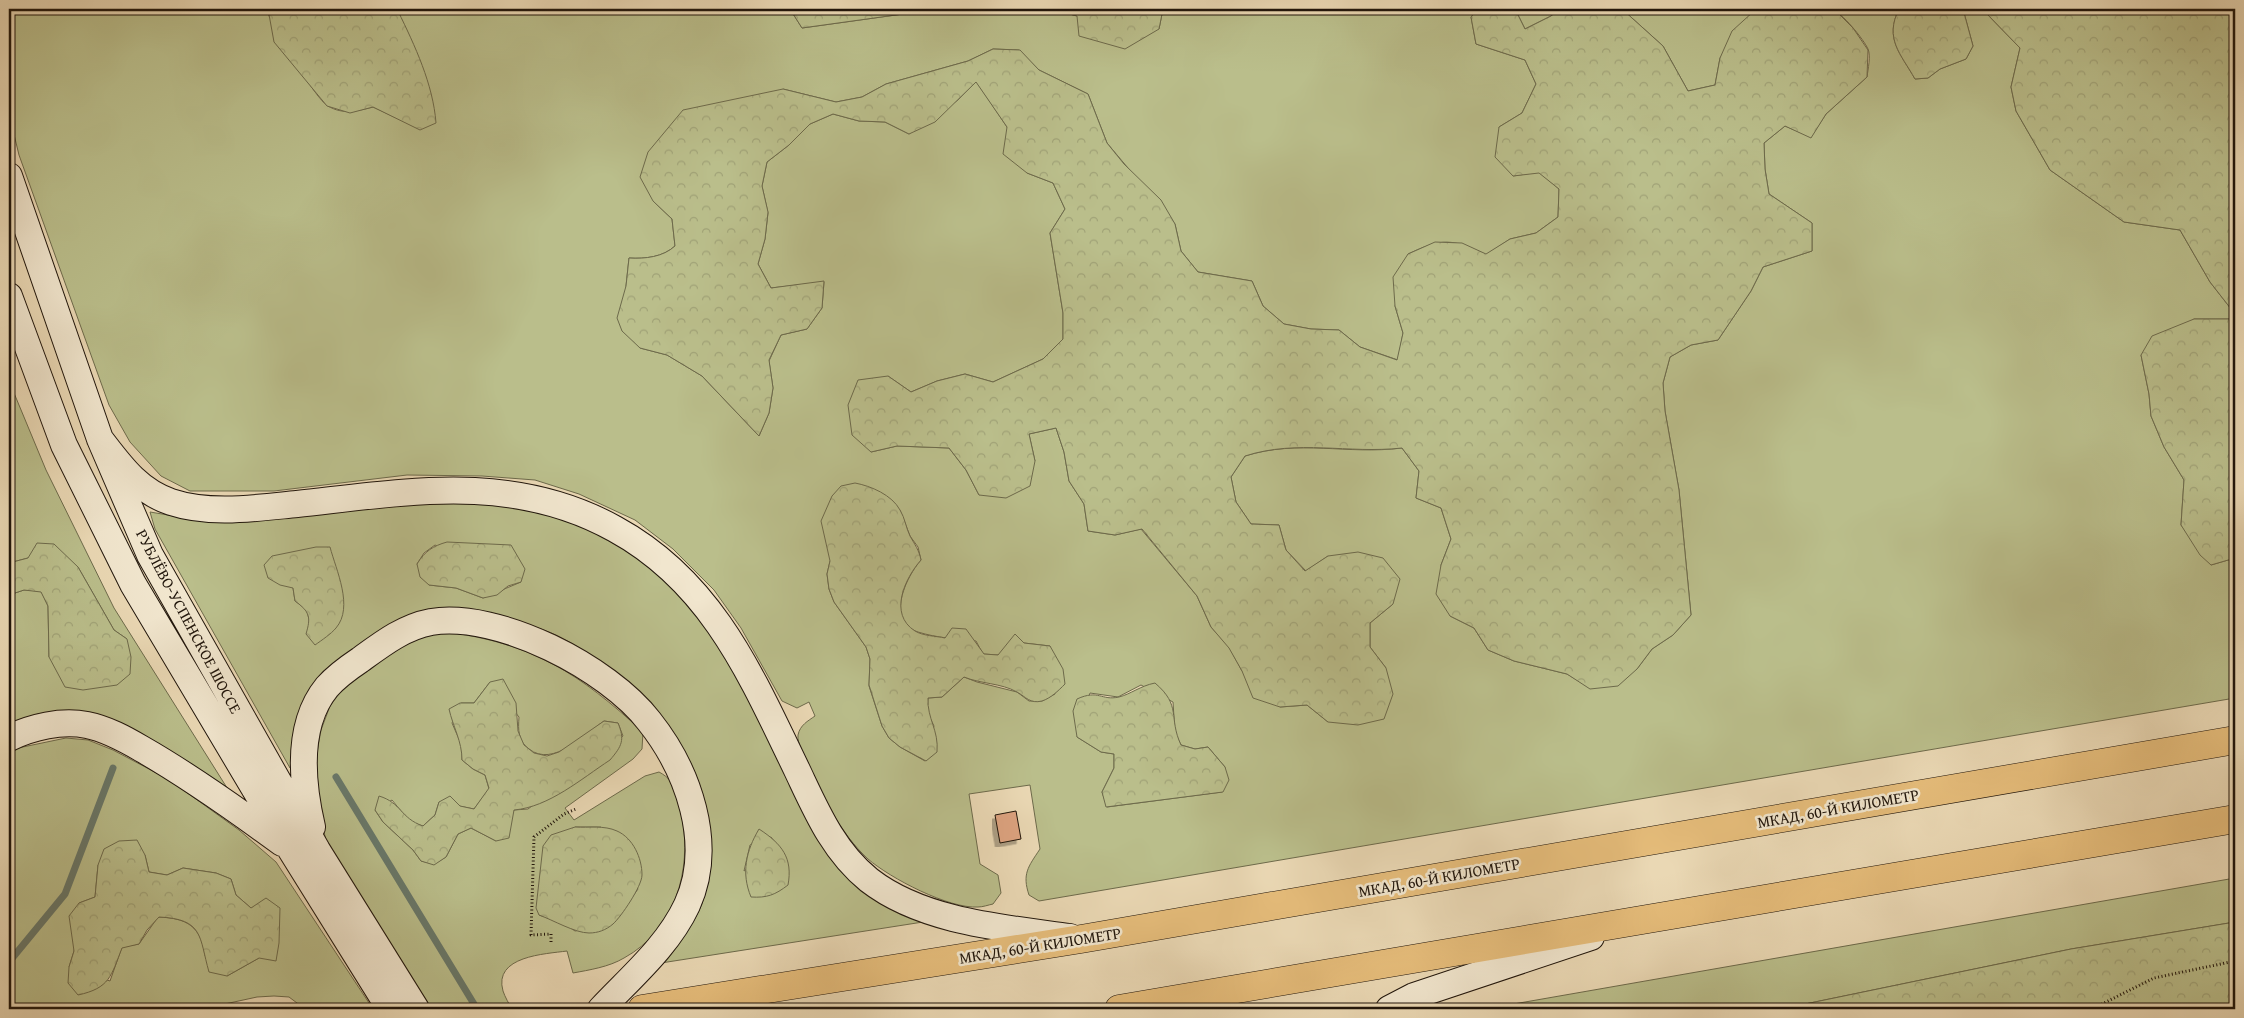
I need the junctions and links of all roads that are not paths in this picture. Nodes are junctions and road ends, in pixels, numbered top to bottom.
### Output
1 (9, 176) edge
2 (9, 296) edge
3 (100, 439) junction
4 (9, 738) edge
5 (2235, 740) edge
6 (2235, 819) edge
7 (291, 850) junction
8 (317, 850) junction
9 (1642, 921) junction
10 (1081, 939) junction
11 (390, 1009) edge
12 (416, 1009) edge
13 (600, 1009) edge
14 (642, 1009) edge
15 (1120, 1009) edge
16 (1389, 1009) edge

1 - 3 main road, РУБЛЁВО-УСПЕНСКОЕ ШОССЕ
2 - 7 main road, РУБЛЁВО-УСПЕНСКОЕ ШОССЕ
3 - 8 main road, РУБЛЁВО-УСПЕНСКОЕ ШОССЕ
3 - 10 main road
4 - 7 main road
5 - 10 highway, МКАД, 60-Й КИЛОМЕТР
6 - 9 highway
7 - 11 main road, РУБЛЁВО-УСПЕНСКОЕ ШОССЕ
8 - 12 main road, РУБЛЁВО-УСПЕНСКОЕ ШОССЕ
8 - 13 main road
9 - 15 highway
9 - 16 main road
10 - 14 highway, МКАД, 60-Й КИЛОМЕТР

